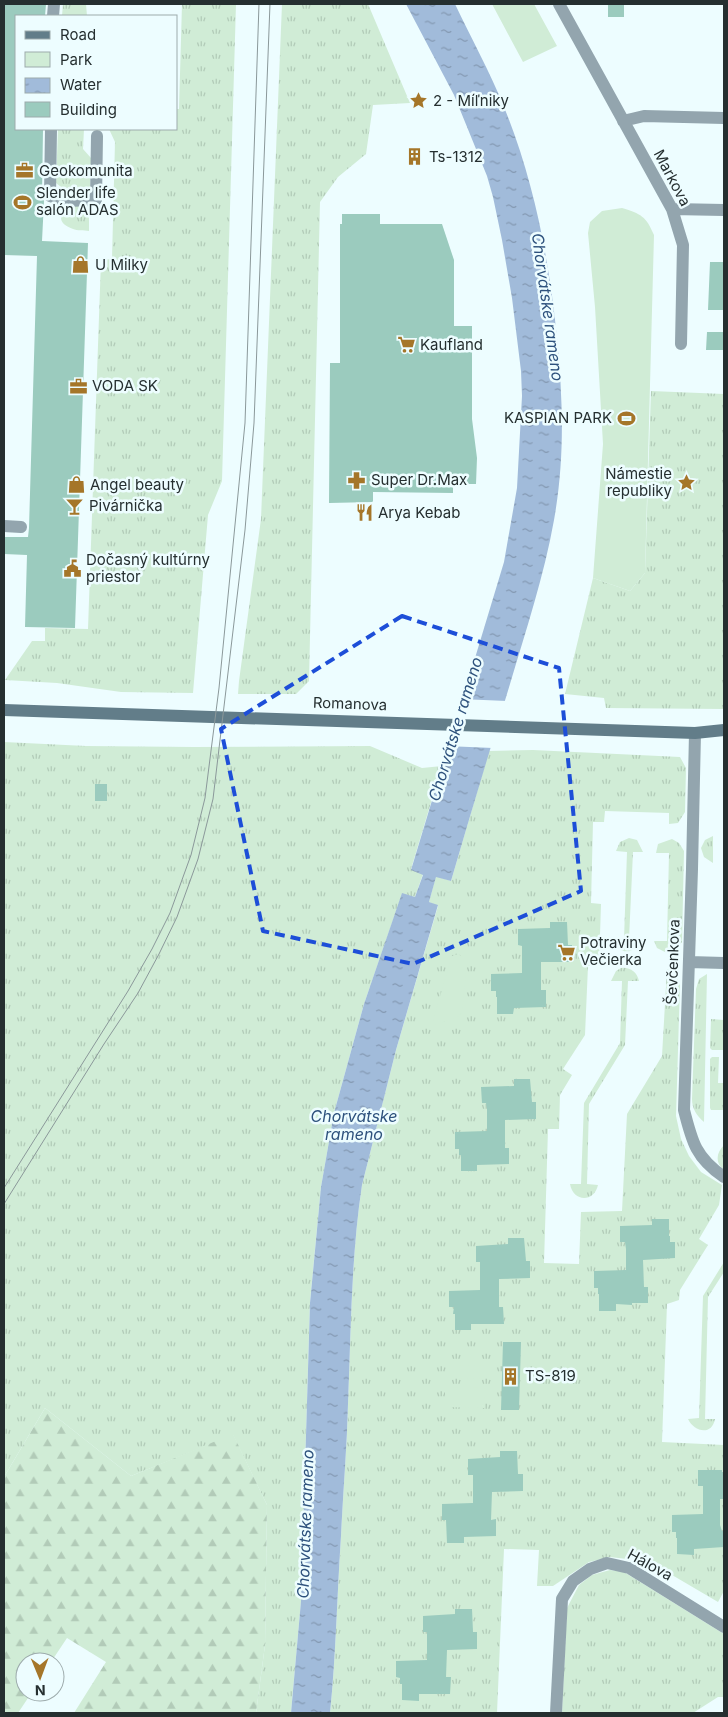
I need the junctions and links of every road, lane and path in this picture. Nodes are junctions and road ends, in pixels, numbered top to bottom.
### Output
1 (559, 4) edge
2 (724, 118) edge
3 (623, 121) junction
4 (51, 130) edge
5 (97, 136) dead end
6 (672, 209) junction
7 (724, 210) edge
8 (681, 344) dead end
9 (4, 526) edge
10 (20, 526) dead end
11 (4, 710) edge
12 (724, 730) edge
13 (695, 732) junction
14 (689, 962) junction
15 (724, 963) edge
16 (724, 1178) edge
17 (724, 1627) edge
18 (556, 1713) edge

1 - 3 street, Markova
2 - 3 street
3 - 6 street, Markova
4 - 5 street
6 - 7 street
6 - 8 street, Markova
9 - 10 street
11 - 13 street, Romanova
12 - 13 street, Romanova
13 - 14 street, Ševčenkova
14 - 15 street
14 - 16 street, Ševčenkova
17 - 18 street, Hálova

